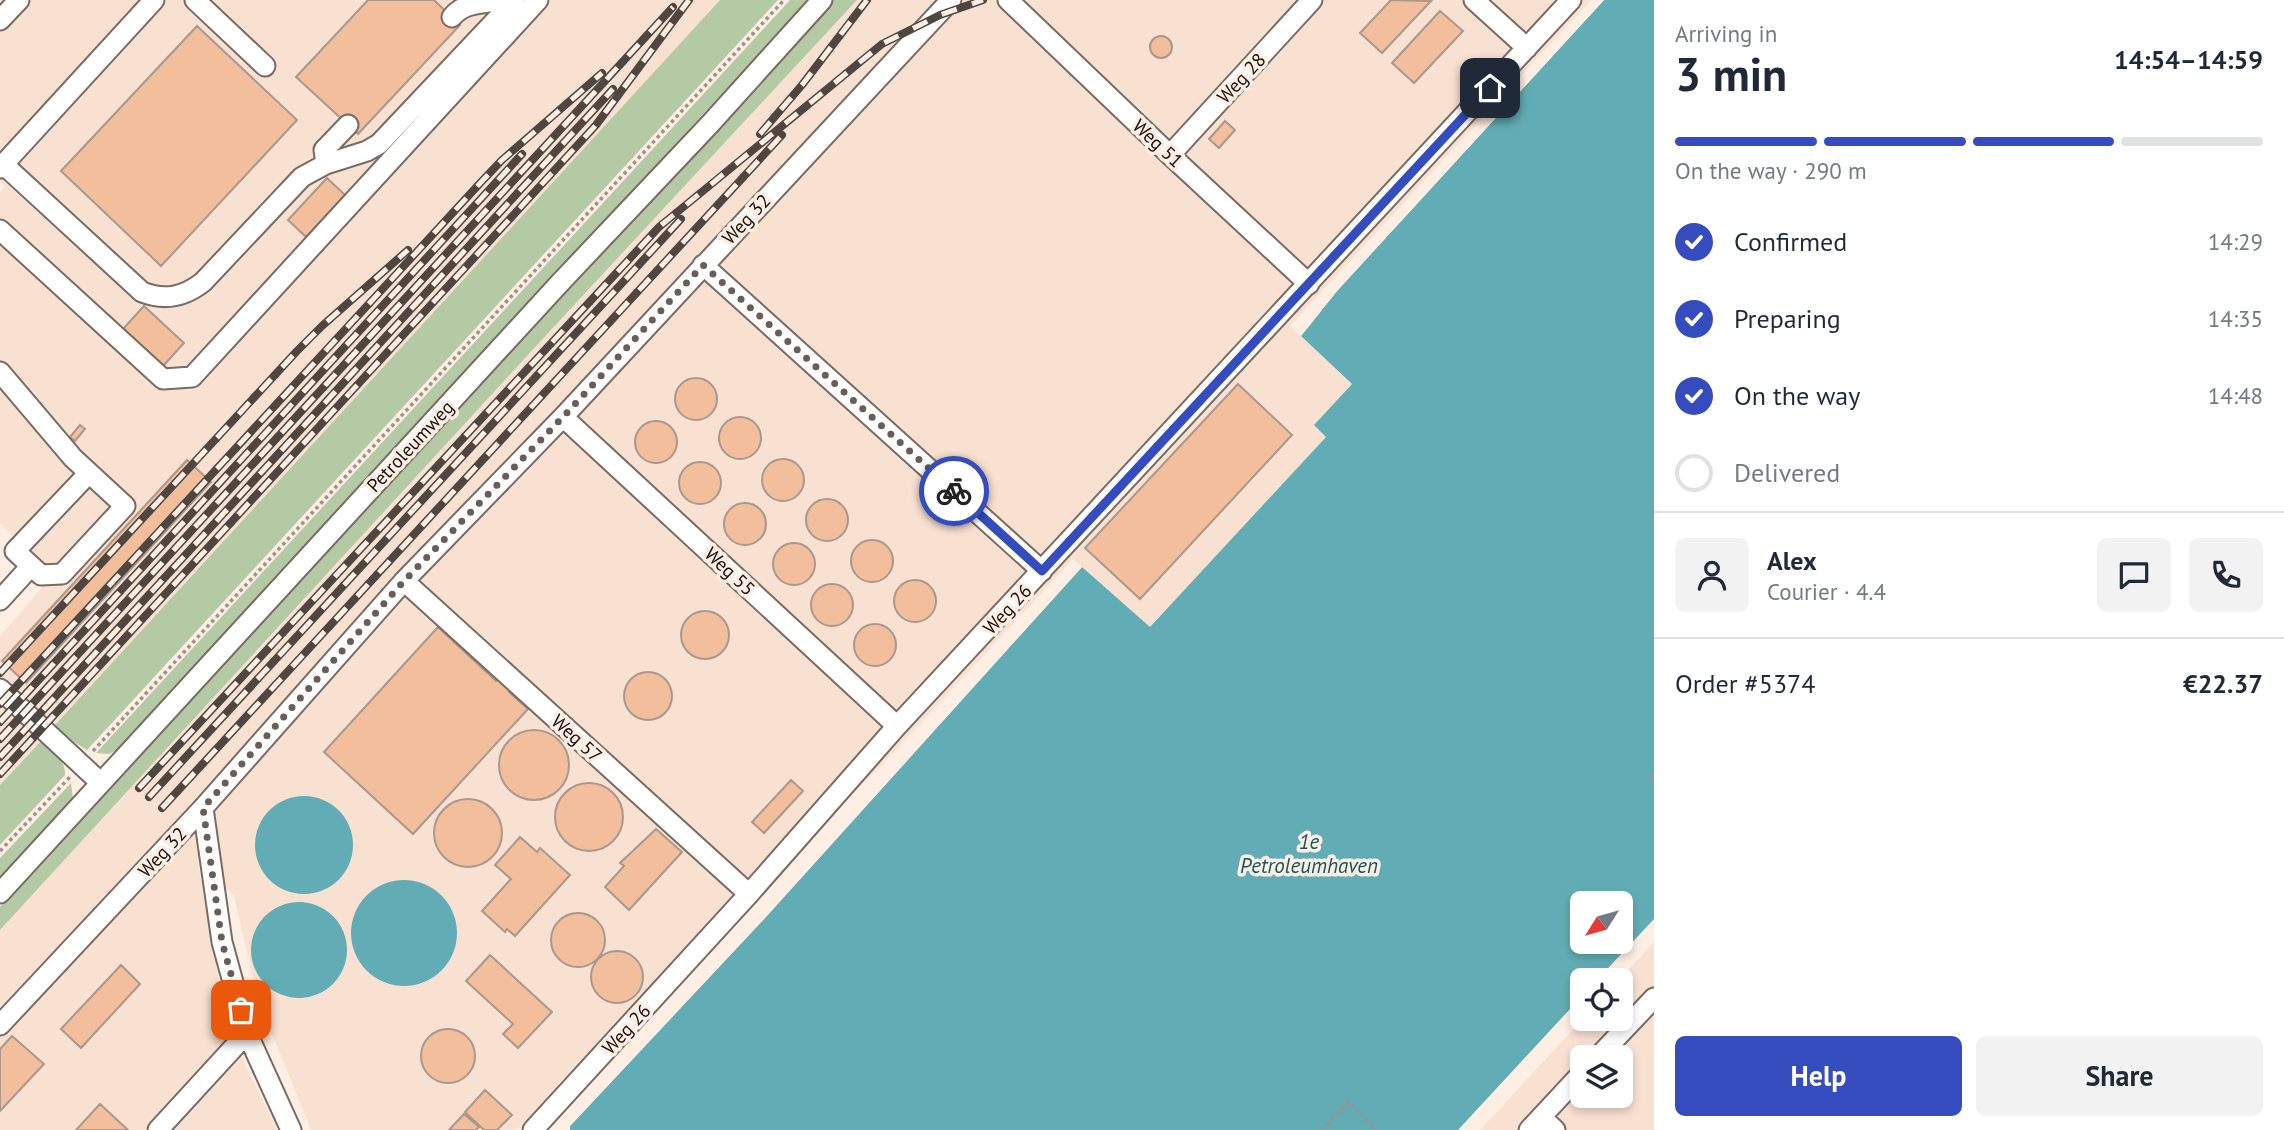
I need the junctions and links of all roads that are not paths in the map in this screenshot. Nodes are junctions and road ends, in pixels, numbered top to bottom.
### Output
1 (19, 0) edge
2 (154, 0) edge
3 (195, 0) edge
4 (538, 0) edge
5 (822, 0) edge
6 (951, 0) edge
7 (1008, 0) edge
8 (1312, 0) edge
9 (1474, 0) edge
10 (1571, 0) edge
11 (510, 5) edge
12 (452, 17) dead end
13 (0, 20) edge
14 (1527, 48) junction
15 (265, 66) dead end
16 (348, 125) dead end
17 (1170, 155) junction
18 (326, 164) junction
19 (2, 166) edge
20 (0, 230) edge
21 (703, 265) junction
22 (1310, 284) junction
23 (0, 372) edge
24 (563, 417) junction
25 (89, 473) junction
26 (31, 566) junction
27 (1042, 571) junction
28 (404, 581) junction
29 (0, 600) edge
30 (0, 689) edge
31 (897, 726) junction
32 (101, 783) junction
33 (203, 808) junction
34 (0, 893) edge
35 (749, 894) junction
36 (1654, 998) edge
37 (0, 1025) edge
38 (247, 1033) junction
39 (1609, 1045) edge
40 (1570, 1089) edge
41 (1542, 1126) edge
42 (158, 1130) edge
43 (291, 1130) edge
44 (533, 1130) edge

1 - 13 street
2 - 19 street
3 - 15 street
4 - 20 street
5 - 32 street, Petroleumweg
6 - 21 street, Weg 32
7 - 17 street, Weg 51
8 - 17 street, Weg 28
9 - 14 street
10 - 14 street, Weg 26
11 - 12 street
11 - 18 street
14 - 22 street, Weg 26
16 - 18 street
17 - 22 street, Weg 51
18 - 19 street
21 - 24 street, Weg 32
21 - 27 street
22 - 27 street, Weg 26
23 - 25 street
24 - 28 street, Weg 32
24 - 31 street, Weg 55
25 - 26 street
25 - 26 street
26 - 29 street
27 - 31 street, Weg 26
28 - 33 street, Weg 32
28 - 35 street, Weg 57
30 - 32 street
31 - 35 street, Weg 26
32 - 34 street, Petroleumweg
33 - 37 street, Weg 32
33 - 38 street
35 - 44 street, Weg 26
36 - 39 street
38 - 42 street
38 - 43 street
40 - 41 street

